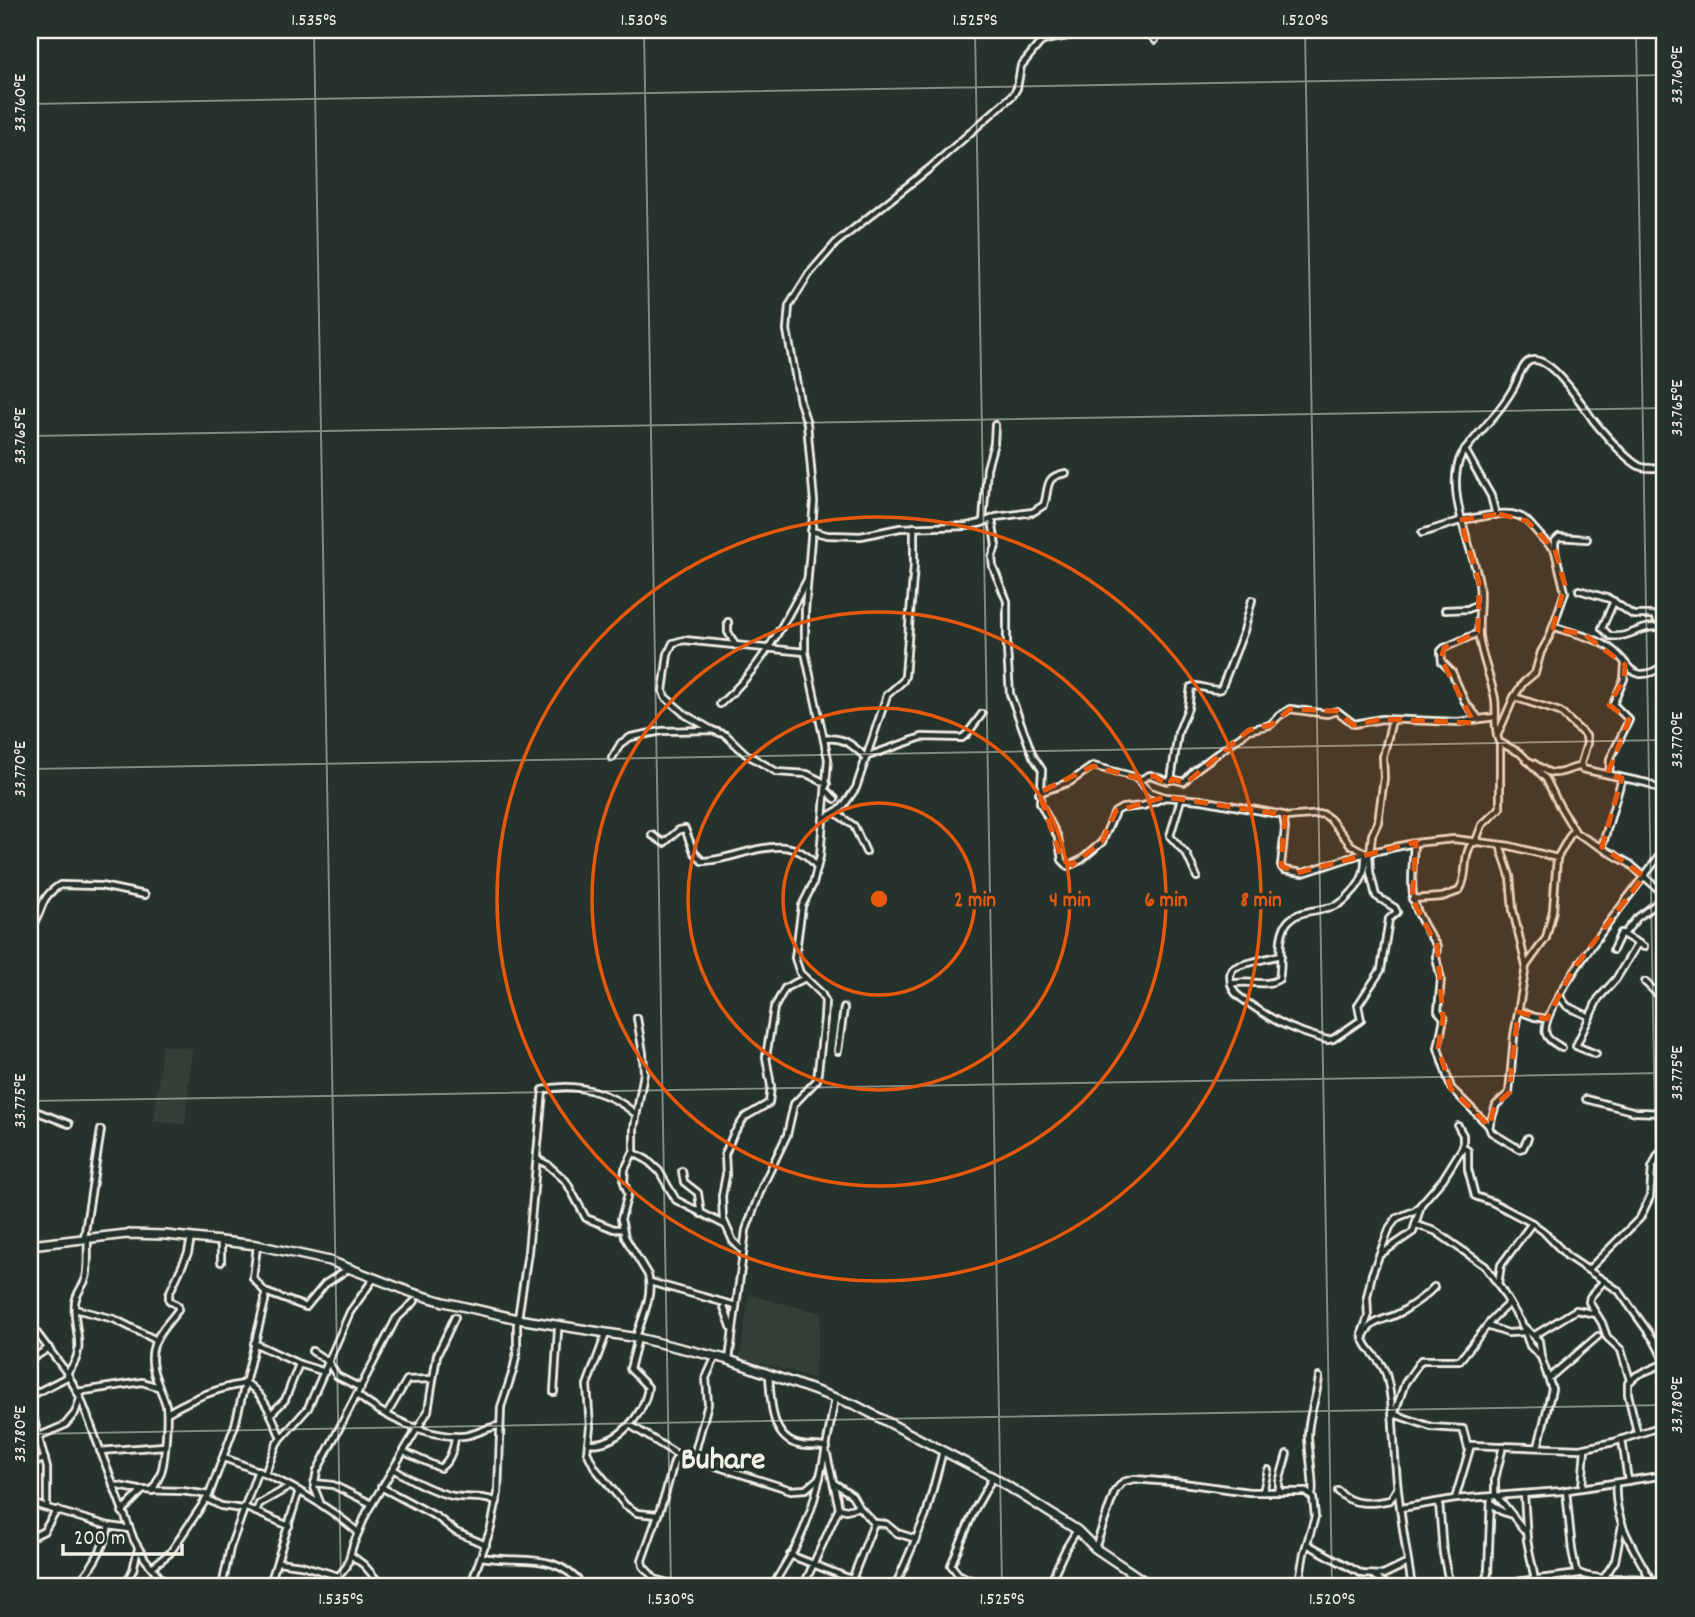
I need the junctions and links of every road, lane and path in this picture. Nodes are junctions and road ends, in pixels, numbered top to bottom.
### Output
1 (1079, 30) edge
2 (1146, 30) edge
3 (1155, 40) dead end
4 (995, 425) dead end
5 (1465, 450) junction
6 (1665, 468) edge
7 (1066, 473) dead end
8 (1496, 514) junction
9 (992, 519) junction
10 (1460, 521) junction
11 (984, 522) junction
12 (914, 527) junction
13 (811, 531) junction
14 (1422, 533) dead end
15 (1587, 539) dead end
16 (1555, 550) junction
17 (808, 578) junction
18 (1579, 590) dead end
19 (1252, 600) dead end
20 (1614, 601) junction
21 (1478, 603) junction
22 (1445, 610) dead end
23 (728, 622) dead end
24 (1553, 626) junction
25 (1665, 628) edge
26 (1479, 632) junction
27 (737, 647) junction
28 (769, 648) junction
29 (805, 652) junction
30 (1665, 664) edge
31 (1625, 665) junction
32 (1514, 697) junction
33 (720, 705) dead end
34 (982, 714) dead end
35 (1495, 717) junction
36 (1479, 719) junction
37 (1392, 720) junction
38 (712, 730) junction
39 (1497, 737) junction
40 (824, 739) junction
41 (1500, 743) junction
42 (865, 757) junction
43 (612, 758) dead end
44 (1527, 761) junction
45 (1581, 767) junction
46 (1609, 775) junction
47 (1622, 778) junction
48 (1172, 779) junction
49 (1140, 780) junction
50 (826, 787) junction
51 (1664, 792) edge
52 (1039, 793) junction
53 (1165, 797) junction
54 (835, 799) dead end
55 (1181, 799) junction
56 (1665, 806) edge
57 (836, 813) junction
58 (1284, 817) junction
59 (823, 819) junction
60 (1573, 830) junction
61 (652, 835) dead end
62 (1474, 842) junction
63 (1414, 844) junction
64 (1500, 845) junction
65 (1602, 848) junction
66 (1665, 848) edge
67 (866, 852) dead end
68 (1368, 854) junction
69 (1557, 858) junction
70 (817, 867) junction
71 (1644, 876) junction
72 (1197, 877) dead end
73 (145, 895) dead end
74 (1665, 896) edge
75 (1412, 899) junction
76 (30, 928) edge
77 (1624, 934) junction
78 (1638, 943) junction
79 (1644, 947) dead end
80 (1613, 950) dead end
81 (1281, 955) junction
82 (1526, 966) junction
83 (797, 968) junction
84 (805, 978) junction
85 (1644, 982) dead end
86 (790, 984) junction
87 (1231, 984) junction
88 (1560, 997) junction
89 (1665, 1001) edge
90 (844, 1009) dead end
91 (1518, 1011) junction
92 (1590, 1017) junction
93 (637, 1018) dead end
94 (1547, 1019) junction
95 (1562, 1048) dead end
96 (838, 1051) dead end
97 (1596, 1054) dead end
98 (1665, 1092) edge
99 (1586, 1098) dead end
100 (30, 1109) edge
101 (1657, 1112) junction
102 (1665, 1113) edge
103 (636, 1114) junction
104 (69, 1124) dead end
105 (1458, 1126) dead end
106 (1489, 1126) junction
107 (102, 1130) dead end
108 (1528, 1138) dead end
109 (1463, 1147) junction
110 (1665, 1148) edge
111 (634, 1153) junction
112 (537, 1159) junction
113 (682, 1171) dead end
114 (1421, 1204) junction
115 (701, 1214) junction
116 (1532, 1223) junction
117 (725, 1225) junction
118 (1416, 1226) junction
119 (622, 1229) junction
120 (86, 1238) junction
121 (191, 1238) junction
122 (221, 1241) junction
123 (30, 1245) edge
124 (257, 1245) junction
125 (743, 1250) junction
126 (1380, 1255) junction
127 (221, 1262) dead end
128 (348, 1268) junction
129 (1589, 1269) junction
130 (1604, 1280) junction
131 (372, 1281) dead end
132 (650, 1282) junction
133 (1498, 1284) junction
134 (1434, 1287) dead end
135 (265, 1292) junction
136 (415, 1301) dead end
137 (1508, 1304) junction
138 (736, 1306) junction
139 (724, 1307) dead end
140 (75, 1309) junction
141 (1597, 1314) junction
142 (454, 1317) dead end
143 (518, 1319) junction
144 (30, 1324) edge
145 (1522, 1324) junction
146 (1487, 1326) junction
147 (558, 1330) dead end
148 (1525, 1332) junction
149 (607, 1333) junction
150 (733, 1334) junction
151 (1535, 1335) junction
152 (1598, 1336) dead end
153 (637, 1338) junction
154 (156, 1340) junction
155 (1363, 1340) junction
156 (254, 1343) junction
157 (48, 1348) junction
158 (312, 1351) dead end
159 (716, 1356) junction
160 (1541, 1357) junction
161 (30, 1360) edge
162 (729, 1360) junction
163 (329, 1362) junction
164 (1665, 1362) edge
165 (299, 1364) junction
166 (325, 1373) junction
167 (769, 1374) junction
168 (68, 1375) junction
169 (337, 1376) junction
170 (1320, 1377) dead end
171 (432, 1378) junction
172 (1549, 1378) junction
173 (1630, 1380) junction
174 (244, 1383) junction
175 (158, 1387) junction
176 (361, 1388) junction
177 (77, 1392) junction
178 (554, 1392) dead end
179 (357, 1395) junction
180 (30, 1396) edge
181 (835, 1398) junction
182 (81, 1399) junction
183 (30, 1405) edge
184 (167, 1413) junction
185 (271, 1414) junction
186 (387, 1414) junction
187 (1393, 1416) junction
188 (630, 1424) junction
189 (1665, 1425) edge
190 (499, 1426) junction
191 (418, 1427) junction
192 (1637, 1433) junction
193 (39, 1435) junction
194 (454, 1436) junction
195 (281, 1438) junction
196 (1622, 1439) junction
197 (30, 1440) edge
198 (589, 1443) junction
199 (164, 1446) junction
200 (1503, 1446) junction
201 (1538, 1447) junction
202 (827, 1448) junction
203 (1468, 1448) junction
204 (1586, 1448) junction
205 (100, 1451) junction
206 (943, 1451) junction
207 (404, 1452) junction
208 (679, 1454) junction
209 (826, 1454) junction
210 (1287, 1454) dead end
211 (224, 1458) junction
212 (45, 1459) junction
213 (693, 1459) junction
214 (30, 1463) edge
215 (393, 1469) junction
216 (258, 1470) junction
217 (1268, 1470) dead end
218 (265, 1474) junction
219 (1665, 1475) edge
220 (820, 1477) junction
221 (993, 1477) junction
222 (1628, 1481) junction
223 (314, 1483) junction
224 (833, 1483) junction
225 (1616, 1483) junction
226 (113, 1485) junction
227 (290, 1486) junction
228 (381, 1487) junction
229 (1398, 1488) junction
230 (1582, 1488) junction
231 (143, 1490) junction
232 (299, 1490) junction
233 (1566, 1490) junction
234 (152, 1491) junction
235 (1279, 1491) junction
236 (1338, 1491) dead end
237 (1263, 1492) junction
238 (1524, 1494) junction
239 (1311, 1495) junction
240 (208, 1497) junction
241 (1494, 1498) junction
242 (1455, 1499) junction
243 (320, 1502) junction
244 (1439, 1502) junction
245 (30, 1503) edge
246 (497, 1503) junction
247 (372, 1504) junction
248 (47, 1507) junction
249 (859, 1507) junction
250 (244, 1508) junction
251 (839, 1508) junction
252 (1401, 1508) junction
253 (57, 1510) junction
254 (122, 1512) junction
255 (256, 1512) junction
256 (1510, 1514) junction
257 (657, 1515) junction
258 (874, 1523) junction
259 (1622, 1525) junction
260 (109, 1526) junction
261 (289, 1526) junction
262 (130, 1529) junction
263 (1077, 1530) junction
264 (1526, 1531) junction
265 (358, 1532) junction
266 (30, 1538) edge
267 (916, 1539) junction
268 (1307, 1544) junction
269 (486, 1545) junction
270 (138, 1548) junction
271 (1095, 1548) junction
272 (790, 1555) junction
273 (351, 1556) junction
274 (482, 1557) junction
275 (278, 1562) junction
276 (813, 1563) junction
277 (1408, 1563) junction
278 (152, 1567) junction
279 (1580, 1574) junction
280 (1373, 1575) junction
281 (338, 1576) junction
282 (1605, 1577) junction
283 (1550, 1578) junction
284 (1650, 1578) junction
285 (653, 1579) junction
286 (853, 1579) junction
287 (1535, 1580) junction
288 (1665, 1584) edge
289 (1510, 1585) edge
290 (1485, 1586) edge
291 (73, 1587) edge
292 (124, 1587) edge
293 (168, 1587) edge
294 (222, 1587) edge
295 (269, 1587) edge
296 (330, 1587) edge
297 (383, 1587) edge
298 (470, 1587) edge
299 (584, 1587) edge
300 (651, 1587) edge
301 (684, 1587) edge
302 (773, 1587) edge
303 (803, 1587) edge
304 (849, 1587) edge
305 (871, 1587) edge
306 (895, 1587) edge
307 (984, 1587) edge
308 (1048, 1587) edge
309 (1153, 1587) edge
310 (1298, 1587) edge
311 (1389, 1587) edge
312 (1412, 1587) edge
313 (1450, 1587) edge
314 (1475, 1587) edge
315 (1551, 1587) edge
316 (1598, 1587) edge

1 - 13 street
2 - 3 street
4 - 11 street
5 - 6 street
5 - 8 street
5 - 10 street
7 - 9 street
8 - 10 street
8 - 16 street
9 - 11 street
9 - 52 street
10 - 14 street
10 - 21 street
11 - 12 street
12 - 13 street
12 - 42 street
13 - 17 street
15 - 16 street
16 - 24 street
17 - 28 street
17 - 29 street
18 - 20 street
19 - 48 street
20 - 25 street
20 - 25 street
21 - 22 street
21 - 26 street
23 - 27 street
24 - 31 street
24 - 32 street
26 - 35 street
26 - 36 street
27 - 28 street
27 - 38 street
28 - 29 street
28 - 33 street
29 - 40 street
30 - 31 street
31 - 46 street
32 - 39 street
32 - 45 street
34 - 42 street
35 - 36 street
35 - 39 street
36 - 37 street
37 - 48 street
37 - 68 street
38 - 43 street
38 - 50 street
39 - 41 street
40 - 42 street
40 - 50 street
41 - 44 street
41 - 62 street
42 - 57 street
44 - 45 street
44 - 60 street
45 - 46 street
46 - 47 street
47 - 51 street
47 - 65 street
48 - 49 street
49 - 52 street
49 - 53 street
50 - 54 street
50 - 59 street
51 - 56 street
52 - 53 street
53 - 55 street
55 - 58 street
55 - 72 street
57 - 59 street
57 - 67 street
58 - 68 street
58 - 68 street
59 - 70 street
60 - 65 street
60 - 69 street
61 - 70 street
62 - 63 street
62 - 64 street
62 - 75 street
63 - 68 street
63 - 75 street
64 - 69 street
64 - 82 street
65 - 71 street
66 - 71 street
68 - 81 street
68 - 87 street
69 - 82 street
70 - 83 street
71 - 74 street
71 - 88 street
73 - 76 street
74 - 77 street
75 - 106 street
77 - 78 street
77 - 80 street
78 - 79 street
78 - 92 street
81 - 87 street
81 - 87 street
82 - 91 street
83 - 84 street
83 - 86 street
84 - 86 street
84 - 125 street
85 - 89 street
86 - 117 street
88 - 92 street
88 - 94 street
90 - 96 street
91 - 94 street
91 - 106 street
92 - 97 street
93 - 103 street
94 - 95 street
98 - 101 street
99 - 101 street
100 - 104 street
101 - 102 street
103 - 111 street
103 - 112 street
105 - 109 street
106 - 108 street
107 - 120 street
109 - 114 street
109 - 116 street
110 - 129 street
111 - 115 street
111 - 119 street
112 - 119 street
112 - 143 street
113 - 115 street
114 - 118 street
114 - 126 street
115 - 117 street
116 - 129 street
116 - 133 street
117 - 125 street
118 - 126 street
118 - 133 street
119 - 132 street
120 - 121 main road
120 - 123 main road
120 - 140 street
121 - 122 main road
121 - 154 street
122 - 124 main road
122 - 127 street
124 - 128 main road
124 - 135 street
125 - 138 street
126 - 155 street
128 - 135 street
128 - 143 main road
129 - 130 street
130 - 141 street
130 - 164 street
131 - 163 street
132 - 138 street
132 - 153 street
133 - 137 street
134 - 155 street
135 - 156 street
136 - 176 street
137 - 145 street
137 - 146 street
138 - 150 street
139 - 150 street
140 - 154 street
140 - 168 street
141 - 151 street
141 - 173 street
142 - 171 street
143 - 149 main road
143 - 190 street
144 - 157 street
145 - 148 street
145 - 151 street
146 - 148 street
146 - 187 street
147 - 178 street
148 - 160 street
149 - 153 main road
149 - 198 street
150 - 162 street
151 - 160 street
152 - 172 street
153 - 159 main road
153 - 188 street
154 - 175 street
155 - 187 street
156 - 165 street
156 - 174 street
157 - 161 street
157 - 168 street
158 - 163 street
159 - 162 main road
159 - 213 street
160 - 172 street
162 - 167 main road
163 - 166 street
163 - 169 street
164 - 173 street
165 - 166 street
165 - 185 street
166 - 169 street
166 - 195 street
167 - 181 main road
167 - 202 street
168 - 177 street
168 - 180 street
169 - 176 street
170 - 239 street
171 - 186 street
171 - 191 street
172 - 201 street
173 - 192 street
174 - 184 street
174 - 185 street
174 - 211 street
175 - 177 street
175 - 184 street
176 - 179 street
177 - 182 street
179 - 186 street
179 - 223 street
181 - 202 street
181 - 206 main road
182 - 193 street
182 - 205 street
183 - 193 street
184 - 199 street
185 - 195 street
186 - 191 street
187 - 203 street
187 - 229 street
188 - 198 street
188 - 208 street
189 - 192 street
190 - 194 street
190 - 246 street
191 - 194 street
191 - 207 street
192 - 196 street
193 - 197 street
193 - 212 street
194 - 207 street
195 - 218 street
196 - 204 street
196 - 222 street
198 - 257 street
199 - 205 street
199 - 234 street
200 - 201 street
200 - 203 street
200 - 241 street
201 - 204 street
202 - 209 street
203 - 242 street
204 - 230 street
205 - 226 street
206 - 221 main road
206 - 267 street
207 - 215 street
208 - 213 street
208 - 257 street
209 - 220 street
209 - 224 street
210 - 235 street
211 - 216 street
211 - 240 street
212 - 214 street
212 - 248 street
213 - 220 street
215 - 228 street
215 - 246 street
216 - 218 street
216 - 250 street
217 - 237 street
218 - 227 street
219 - 222 street
220 - 272 street
221 - 263 main road
221 - 307 street
222 - 225 street
223 - 243 street
223 - 247 street
224 - 249 street
224 - 251 street
225 - 230 street
225 - 259 street
226 - 231 street
226 - 254 street
227 - 232 street
227 - 255 street
228 - 247 street
228 - 269 street
229 - 236 street
229 - 252 street
230 - 233 street
231 - 234 street
231 - 254 street
232 - 243 street
232 - 261 street
233 - 238 street
233 - 279 street
234 - 240 street
235 - 237 street
235 - 239 street
237 - 271 street
238 - 241 street
238 - 264 street
239 - 268 street
240 - 250 street
240 - 278 street
241 - 242 street
241 - 256 street
241 - 256 street
241 - 290 street
242 - 244 street
243 - 265 street
244 - 252 street
244 - 313 street
245 - 248 street
246 - 269 street
247 - 265 street
248 - 253 street
249 - 251 street
249 - 258 street
250 - 255 street
250 - 294 street
251 - 276 street
252 - 277 street
253 - 260 street
253 - 266 street
254 - 262 street
255 - 261 street
256 - 264 street
257 - 285 street
258 - 267 street
258 - 286 street
259 - 282 street
259 - 284 street
260 - 262 street
260 - 291 street
261 - 275 street
262 - 270 street
263 - 271 main road
263 - 308 street
264 - 287 street
265 - 273 street
267 - 306 street
268 - 280 street
268 - 310 street
269 - 274 street
270 - 278 street
270 - 292 street
271 - 309 main road
272 - 276 street
272 - 302 street
273 - 281 street
273 - 297 street
274 - 298 street
274 - 299 street
275 - 281 street
275 - 295 street
276 - 286 street
276 - 303 street
277 - 280 street
277 - 312 street
278 - 293 street
279 - 282 street
279 - 283 street
280 - 311 street
281 - 296 street
282 - 284 street
282 - 316 street
283 - 287 street
283 - 315 street
284 - 288 street
285 - 300 street
285 - 301 street
286 - 304 street
286 - 305 street
287 - 289 street
289 - 290 street
290 - 314 street

